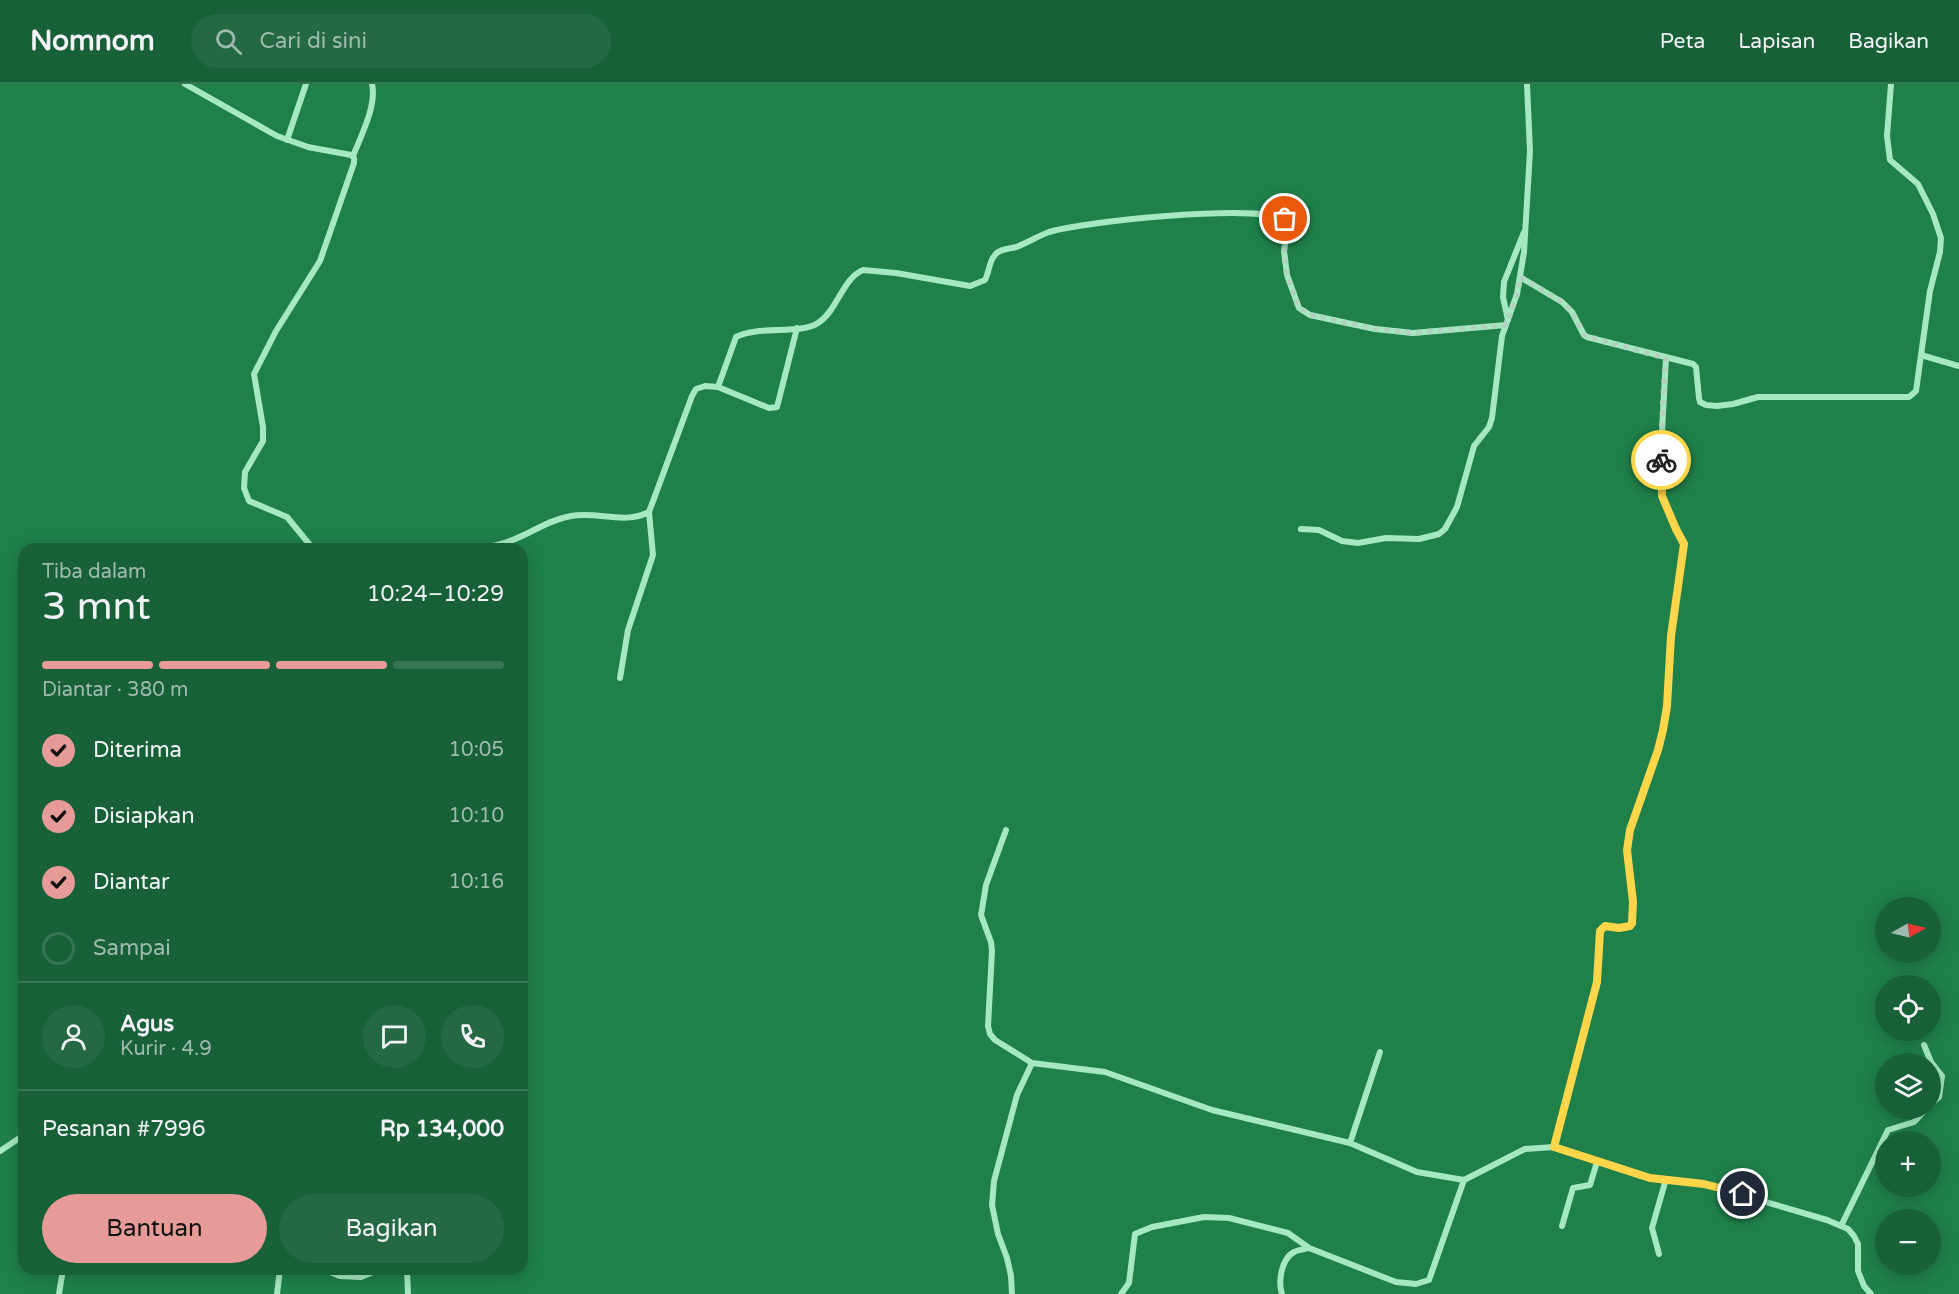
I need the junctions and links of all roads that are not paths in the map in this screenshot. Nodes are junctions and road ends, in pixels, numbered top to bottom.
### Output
1 (185, 84) edge
2 (306, 84) edge
3 (372, 84) edge
4 (1527, 84) edge
5 (1891, 84) edge
6 (287, 140) junction
7 (353, 156) junction
8 (1526, 226) junction
9 (1520, 277) junction
10 (1507, 322) junction
11 (797, 328) junction
12 (1922, 355) junction
13 (1666, 358) junction
14 (1959, 366) edge
15 (718, 387) junction
16 (649, 512) junction
17 (1301, 529) dead end
18 (306, 543) edge
19 (504, 543) edge
20 (620, 678) dead end
21 (1005, 830) dead end
22 (1924, 1045) dead end
23 (1380, 1052) dead end
24 (1927, 1053) edge
25 (1032, 1063) junction
26 (1917, 1119) edge
27 (18, 1139) edge
28 (1350, 1143) junction
29 (1554, 1147) junction
30 (0, 1151) edge
31 (1597, 1162) junction
32 (1666, 1179) junction
33 (1464, 1180) junction
34 (1562, 1226) dead end
35 (1841, 1226) junction
36 (1309, 1248) junction
37 (1659, 1254) dead end
38 (62, 1275) edge
39 (279, 1275) edge
40 (337, 1275) edge
41 (366, 1275) edge
42 (407, 1275) edge
43 (59, 1294) edge
44 (277, 1294) edge
45 (408, 1294) edge
46 (1012, 1294) edge
47 (1121, 1294) edge
48 (1281, 1294) edge
49 (1871, 1294) edge

1 - 6 street
2 - 6 street
3 - 7 street
4 - 8 street
5 - 12 street
6 - 7 street
7 - 18 street
8 - 9 street
8 - 10 street
9 - 10 street
9 - 13 street
10 - 11 street
10 - 17 street
11 - 15 street
11 - 15 street
12 - 13 street
12 - 14 street
13 - 29 street
15 - 16 street
16 - 19 street
16 - 20 street
21 - 25 street
22 - 24 street
23 - 28 street
25 - 28 street
25 - 46 street
26 - 35 street
27 - 30 street
28 - 33 street
29 - 31 street
29 - 33 street
31 - 32 street
31 - 34 street
32 - 35 street
32 - 37 street
33 - 36 street
35 - 49 street
36 - 47 street
36 - 48 street
38 - 43 street
39 - 44 street
40 - 41 street
42 - 45 street

